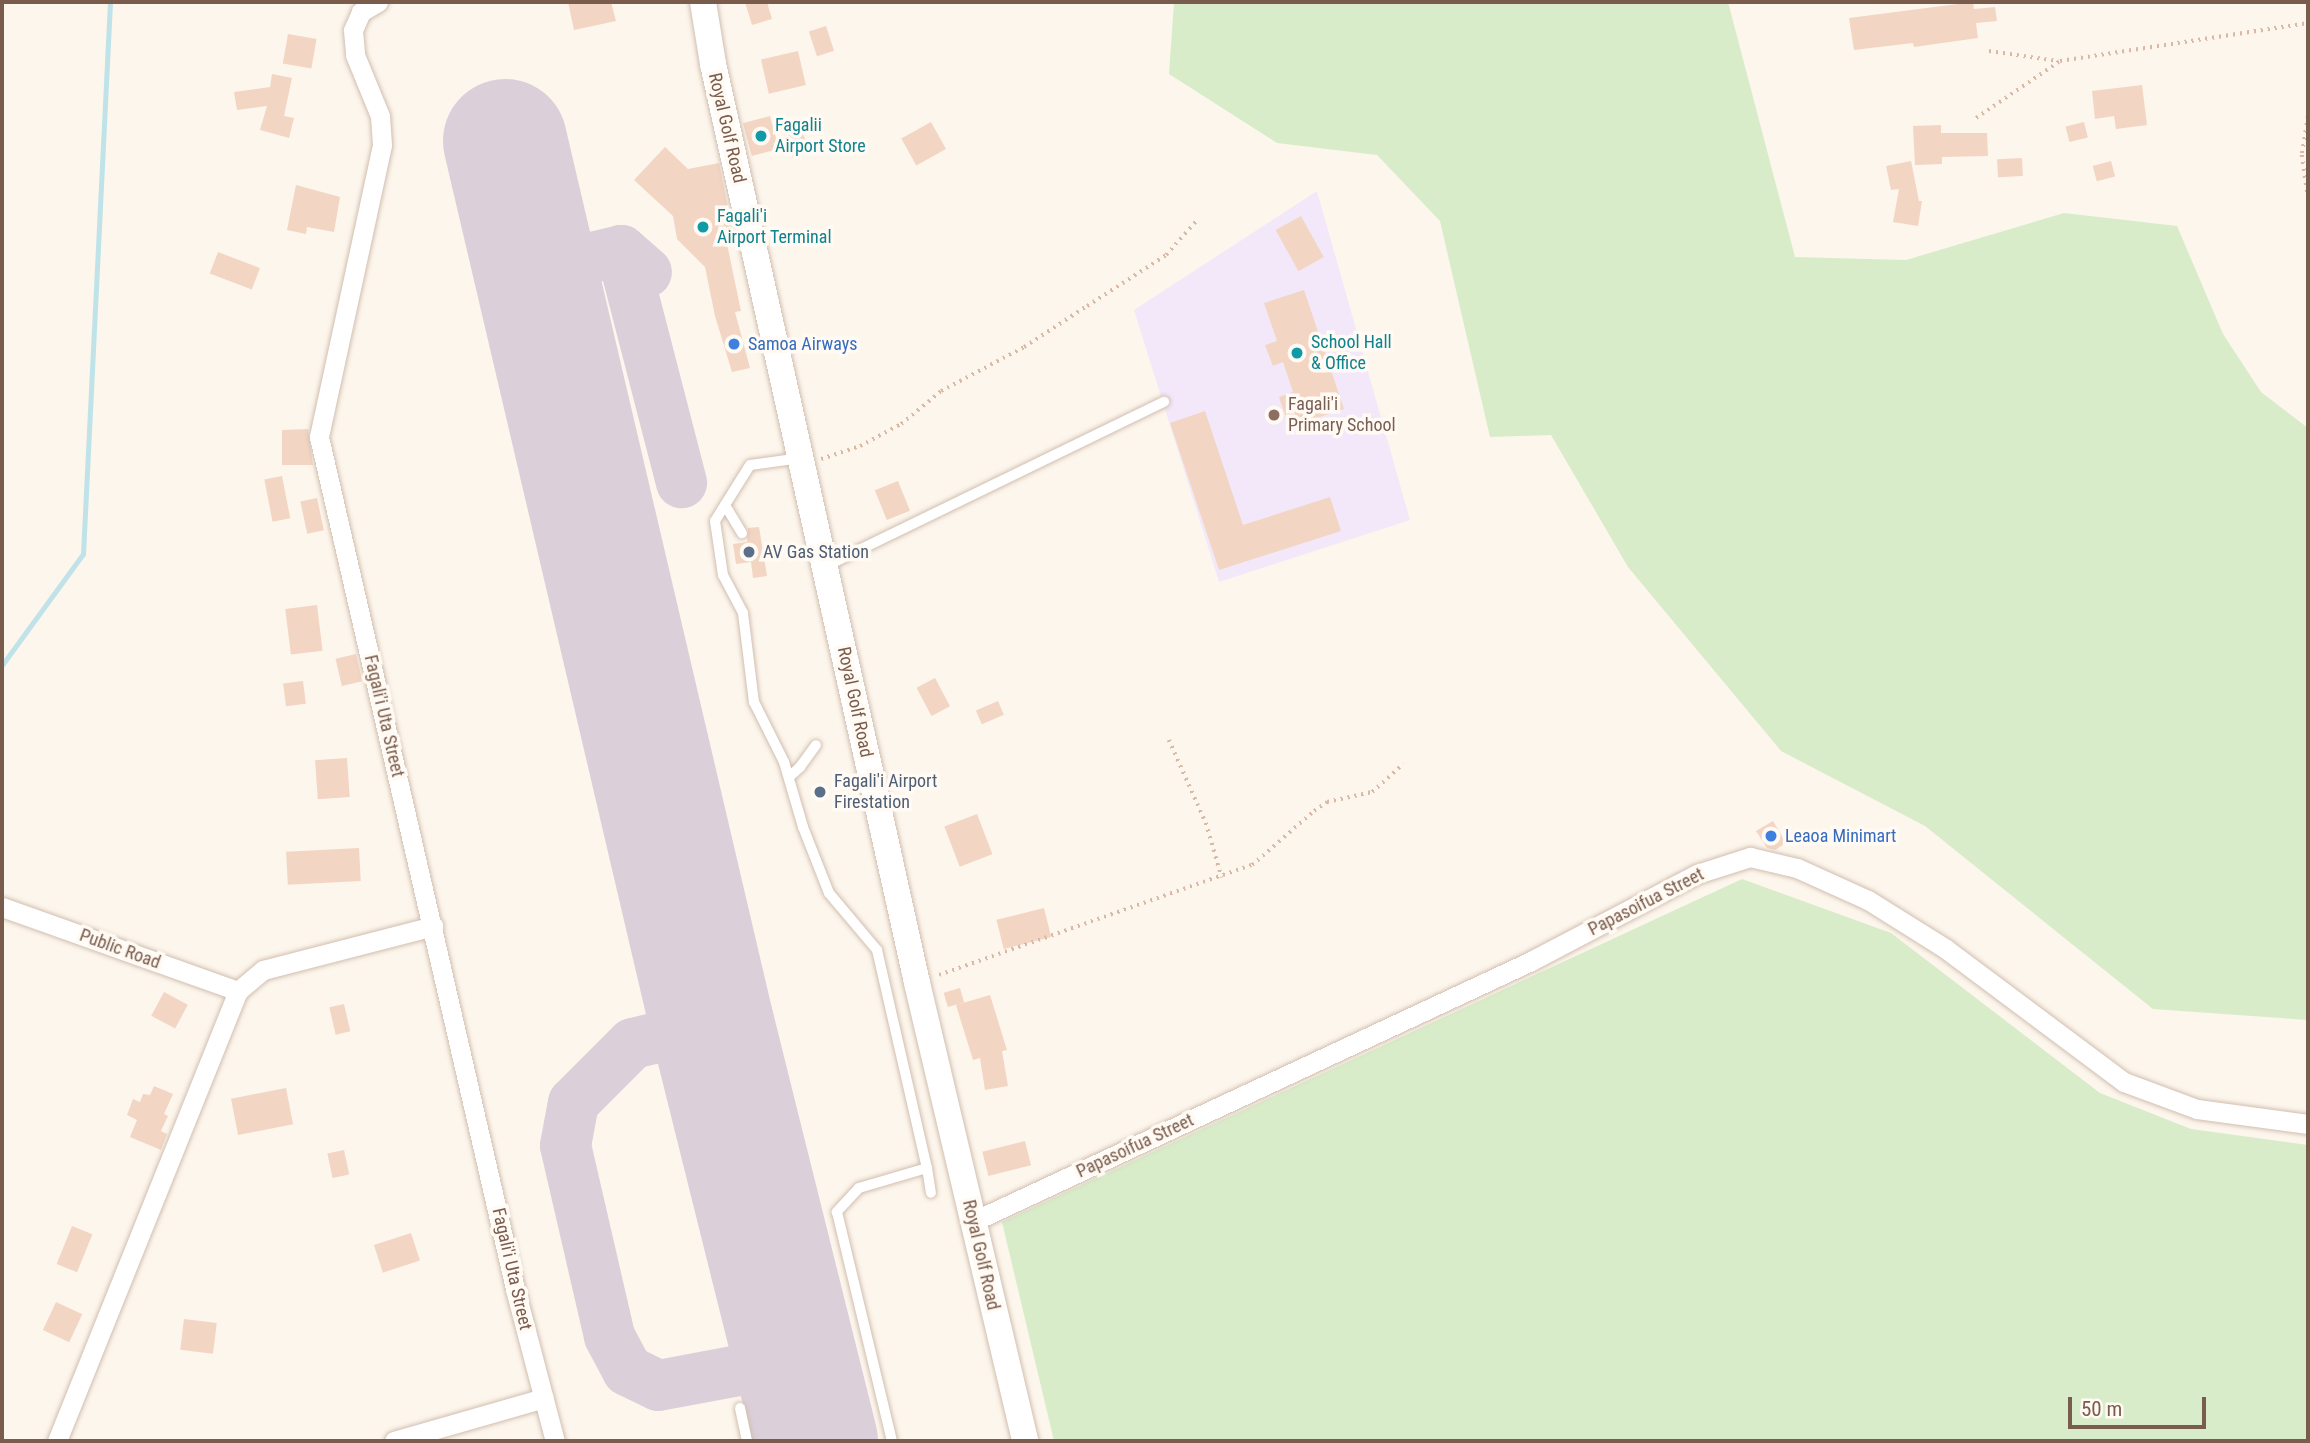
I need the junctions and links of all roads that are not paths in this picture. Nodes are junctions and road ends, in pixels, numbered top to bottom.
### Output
1 (378, 2) edge
2 (703, 2) edge
3 (1164, 402) dead end
4 (802, 462) junction
5 (725, 505) junction
6 (742, 533) dead end
7 (825, 566) junction
8 (816, 745) dead end
9 (789, 777) junction
10 (2, 906) edge
11 (433, 926) junction
12 (237, 991) junction
13 (2308, 1124) edge
14 (927, 1168) junction
15 (931, 1193) dead end
16 (974, 1221) junction
17 (544, 1398) junction
18 (740, 1408) dead end
19 (57, 1441) edge
20 (394, 1441) edge
21 (555, 1441) edge
22 (747, 1441) edge
23 (892, 1441) edge
24 (1025, 1441) edge

1 - 11 street, Fagali'i Uta Street
2 - 4 main road, Royal Golf Road
3 - 7 lane
4 - 5 lane
4 - 7 main road, Royal Golf Road
5 - 6 lane
5 - 9 lane
7 - 16 main road, Royal Golf Road
8 - 9 lane
9 - 14 lane
10 - 12 street, Public Road
11 - 12 street
11 - 17 street, Fagali'i Uta Street
12 - 19 street
13 - 16 street, Papasoifua Street
14 - 15 lane
14 - 23 lane
16 - 24 main road, Royal Golf Road
17 - 20 street
17 - 21 street, Fagali'i Uta Street
18 - 22 lane

